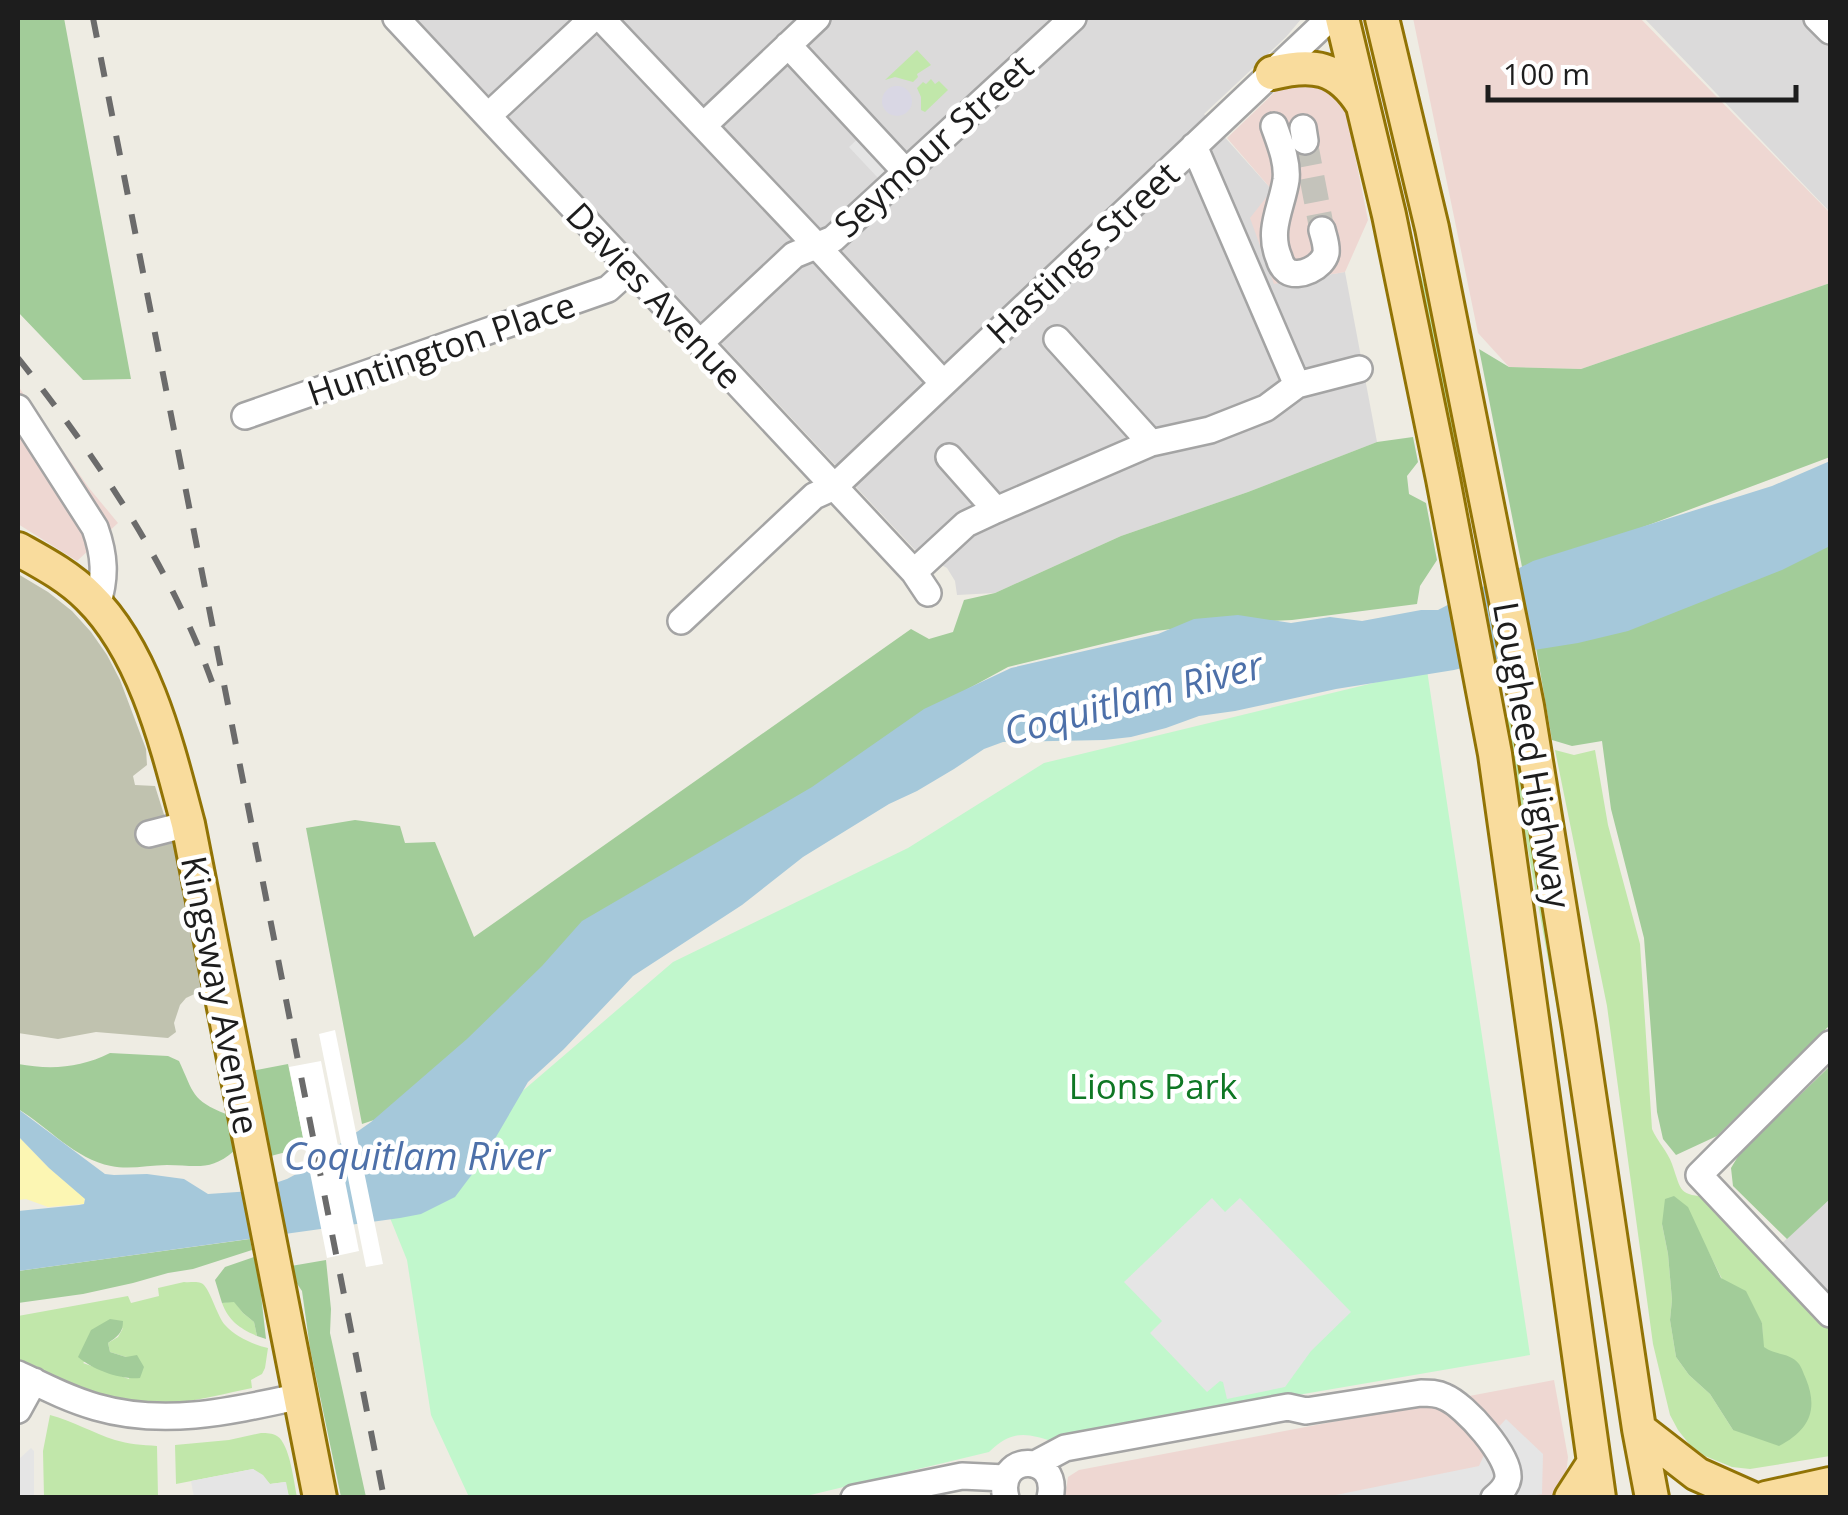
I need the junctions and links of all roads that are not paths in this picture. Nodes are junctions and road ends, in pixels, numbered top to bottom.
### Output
1 (396, 18) edge
2 (593, 18) edge
3 (601, 18) edge
4 (817, 18) edge
5 (1072, 18) edge
6 (1330, 18) edge
7 (1342, 18) edge
8 (1382, 18) edge
9 (1817, 18) edge
10 (1830, 31) edge
11 (788, 45) junction
12 (1272, 73) junction
13 (1364, 108) junction
14 (488, 116) junction
15 (704, 125) junction
16 (1274, 126) dead end
17 (1194, 146) junction
18 (906, 172) junction
19 (1322, 230) tunnel mouth
20 (817, 246) junction
21 (630, 270) junction
22 (1057, 340) dead end
23 (700, 343) junction
24 (1359, 370) dead end
25 (943, 383) junction
26 (1297, 386) junction
27 (18, 408) edge
28 (244, 416) dead end
29 (1151, 443) junction
30 (949, 457) dead end
31 (834, 486) junction
32 (996, 510) junction
33 (18, 548) edge
34 (97, 606) junction
35 (681, 620) dead end
36 (188, 824) junction
37 (149, 834) dead end
38 (1830, 1044) edge
39 (1830, 1314) edge
40 (26, 1378) edge
41 (301, 1396) junction
42 (18, 1410) edge
43 (1640, 1429) junction
44 (1593, 1464) junction
45 (1830, 1484) edge
46 (1047, 1486) edge
47 (1006, 1488) edge
48 (320, 1498) edge
49 (854, 1498) edge
50 (1494, 1498) edge
51 (1571, 1498) edge
52 (1599, 1498) edge
53 (1652, 1498) edge
54 (1751, 1498) edge
55 (1766, 1498) edge

1 - 14 street, Davies Avenue
2 - 14 street
3 - 15 street
4 - 11 street
5 - 18 street, Seymour Street
6 - 12 street, Hastings Street
7 - 13 main road, Lougheed Highway
8 - 43 main road, Lougheed Highway
9 - 10 street
11 - 15 street
11 - 18 street
12 - 13 main road
12 - 17 street, Hastings Street
13 - 44 main road, Lougheed Highway
14 - 21 street, Davies Avenue
15 - 20 street
16 - 19 street
17 - 25 street, Hastings Street
17 - 26 street
18 - 20 street, Seymour Street
20 - 23 street, Seymour Street
20 - 25 street
21 - 23 street, Davies Avenue
21 - 28 street, Huntington Place
22 - 29 street
23 - 31 street, Davies Avenue
24 - 26 street, Davies Avenue
25 - 31 street, Hastings Street
26 - 29 street, Davies Avenue
27 - 34 street
29 - 32 street, Davies Avenue
30 - 32 street
31 - 32 street, Davies Avenue
31 - 35 street, Hastings Street
33 - 34 main road, Kingsway Avenue
34 - 36 main road, Kingsway Avenue
36 - 37 street
36 - 41 main road, Kingsway Avenue
38 - 39 street
40 - 41 street
40 - 42 street
41 - 48 main road, Kingsway Avenue
43 - 53 main road, Lougheed Highway
43 - 54 main road
44 - 51 main road
44 - 52 main road, Lougheed Highway
45 - 55 main road
46 - 47 street
46 - 50 street
47 - 49 street

